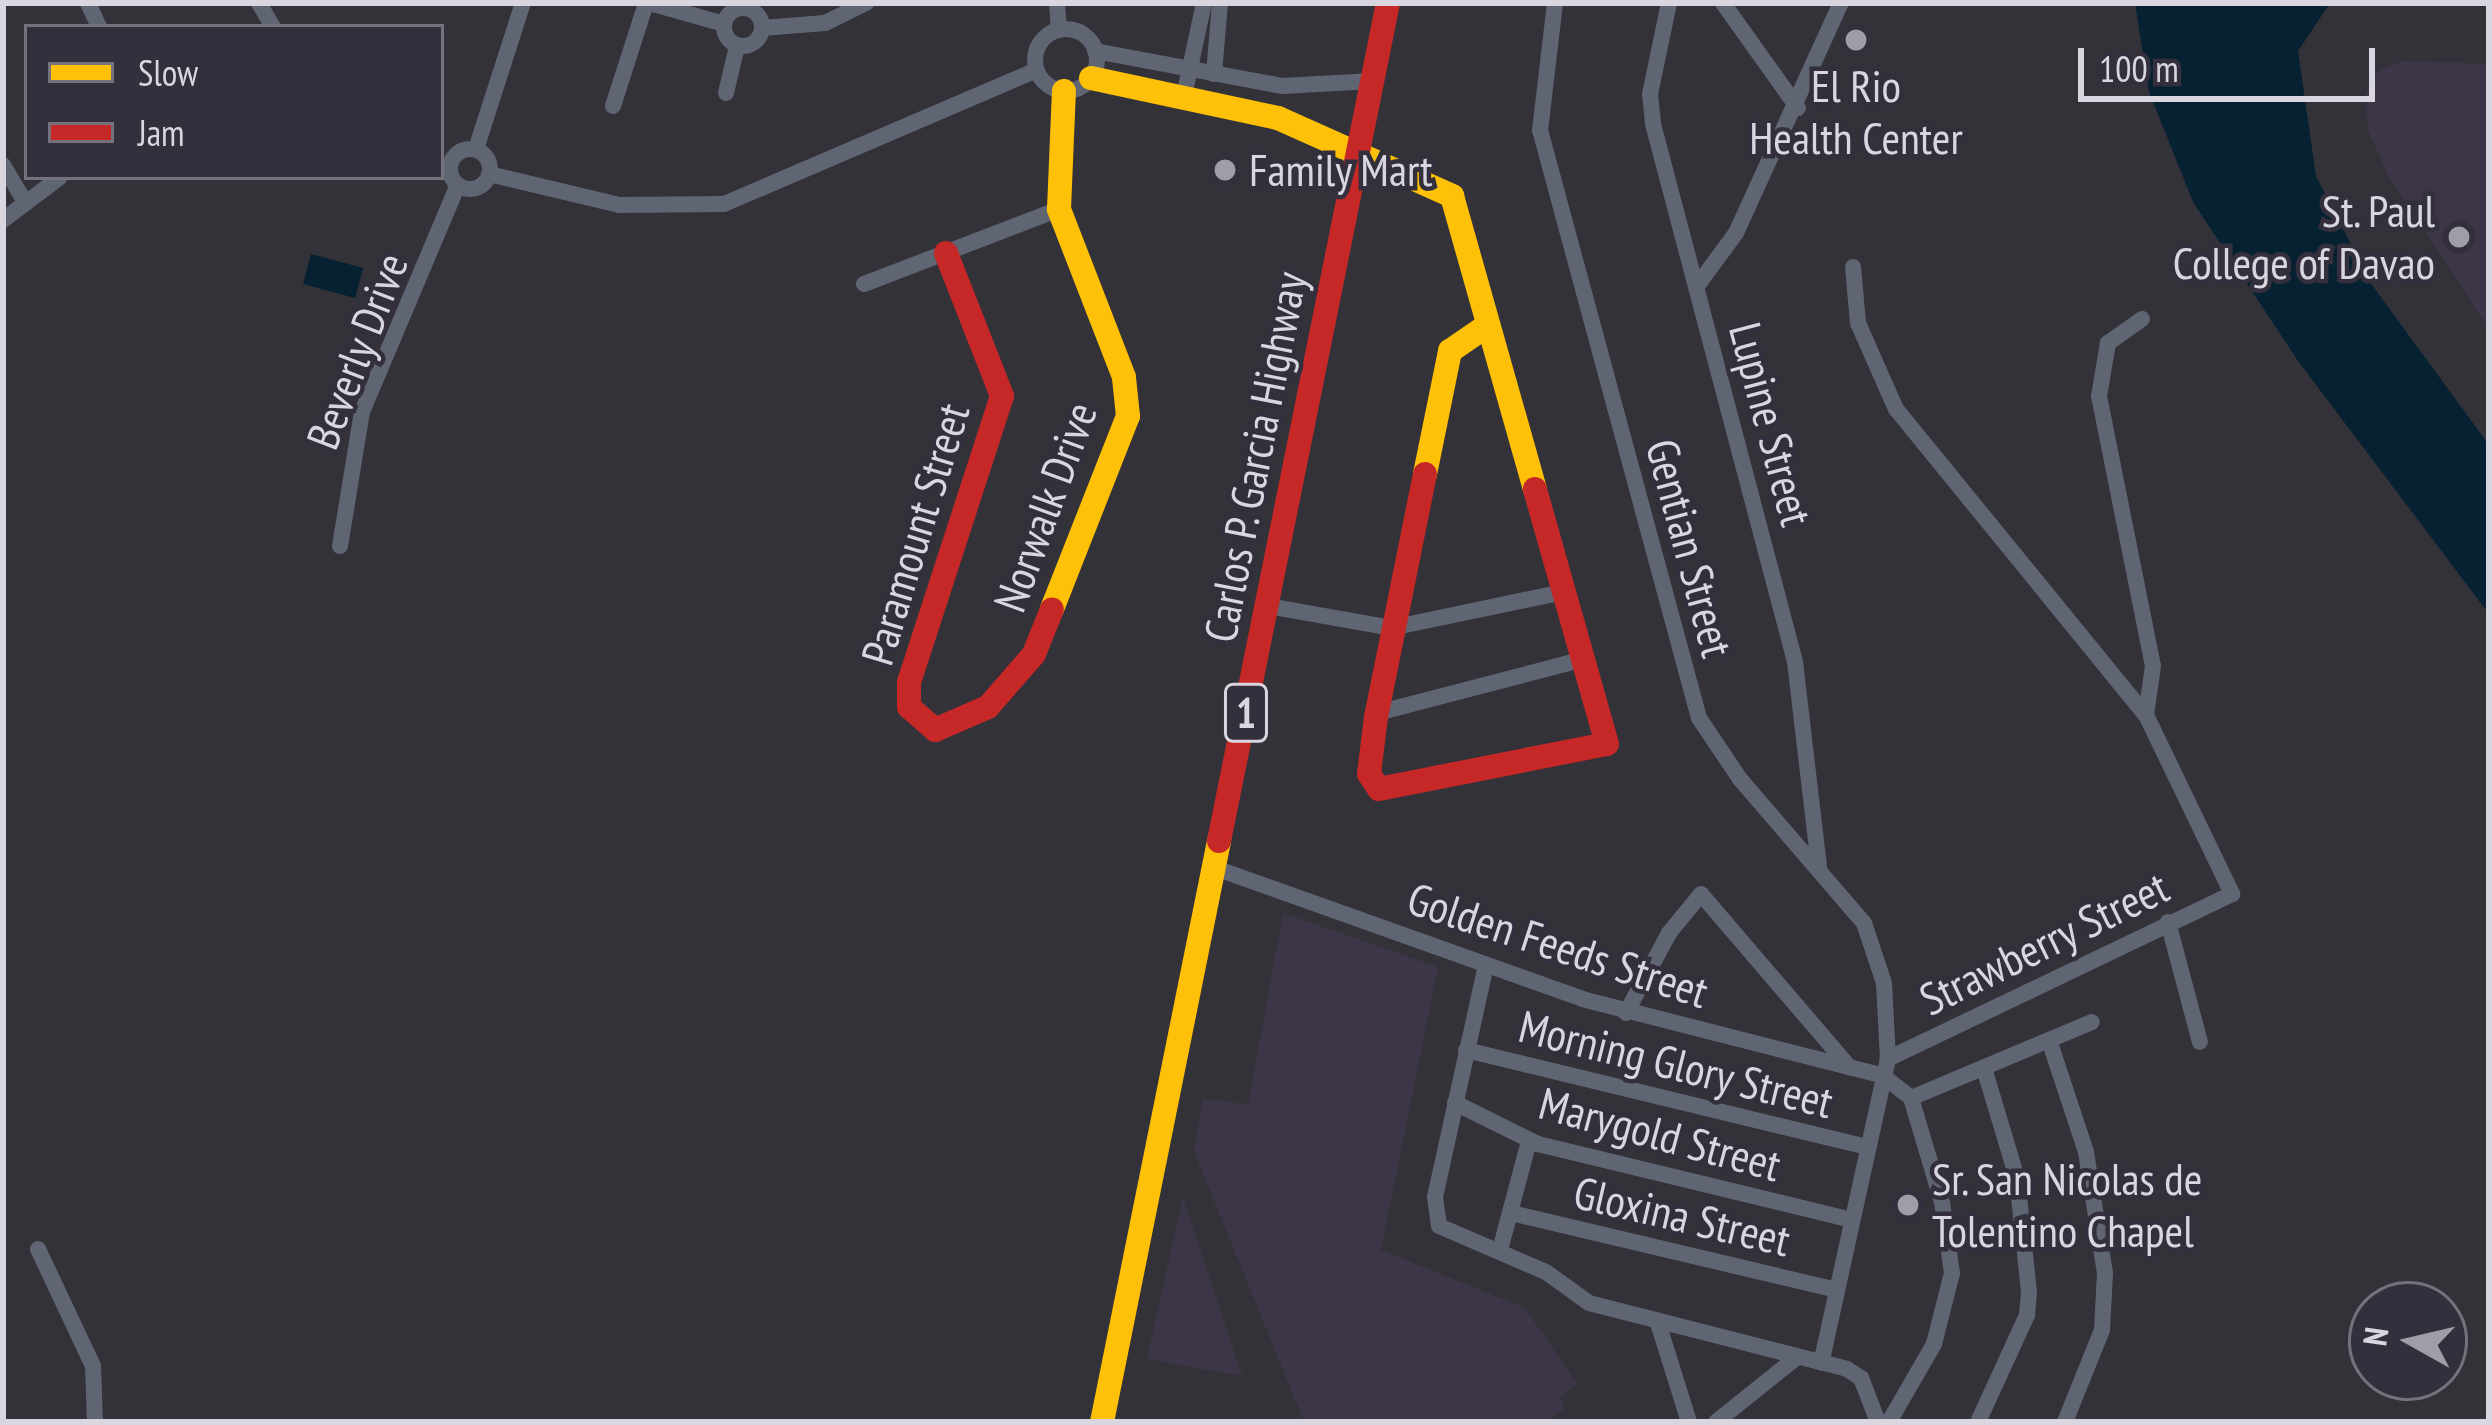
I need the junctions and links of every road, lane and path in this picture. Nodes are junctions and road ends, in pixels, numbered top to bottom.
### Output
1 (523, 3) edge
2 (648, 3) edge
3 (866, 3) edge
4 (1057, 3) edge
5 (1204, 3) edge
6 (1220, 3) edge
7 (1388, 3) edge
8 (1555, 3) edge
9 (1669, 3) edge
10 (1723, 3) edge
11 (1841, 3) edge
12 (750, 6) edge
13 (724, 24) junction
14 (762, 28) junction
15 (1059, 30) junction
16 (737, 46) junction
17 (1095, 51) junction
18 (1037, 70) junction
19 (1189, 70) junction
20 (1214, 74) junction
21 (1091, 78) junction
22 (1373, 81) junction
23 (1257, 83) junction
24 (1064, 91) junction
25 (726, 92) dead end
26 (1184, 96) junction
27 (613, 106) dead end
28 (1798, 108) junction
29 (1252, 110) junction
30 (476, 149) junction
31 (1359, 152) junction
32 (446, 157) edge
33 (3, 165) edge
34 (489, 174) junction
35 (56, 180) edge
36 (458, 185) junction
37 (26, 202) junction
38 (1059, 209) junction
39 (3, 220) edge
40 (946, 253) junction
41 (1852, 267) dead end
42 (864, 284) dead end
43 (1697, 286) junction
44 (2141, 319) dead end
45 (1488, 325) junction
46 (340, 546) dead end
47 (1564, 592) junction
48 (1268, 606) junction
49 (1391, 628) junction
50 (1581, 660) junction
51 (909, 707) joint
52 (1377, 713) junction
53 (2146, 715) junction
54 (1215, 868) junction
55 (1819, 868) junction
56 (2168, 922) junction
57 (1486, 965) junction
58 (1626, 1013) junction
59 (2092, 1022) dead end
60 (2049, 1040) junction
61 (2200, 1042) dead end
62 (1466, 1050) junction
63 (1886, 1067) junction
64 (1850, 1068) junction
65 (1984, 1068) junction
66 (1911, 1098) junction
67 (1455, 1103) junction
68 (1529, 1141) junction
69 (1868, 1148) junction
70 (1511, 1213) junction
71 (1852, 1220) junction
72 (38, 1249) dead end
73 (1500, 1250) junction
74 (1837, 1289) junction
75 (1658, 1323) junction
76 (1796, 1358) junction
77 (1821, 1363) junction
78 (95, 1422) edge
79 (1102, 1422) edge
80 (1689, 1422) edge
81 (1716, 1422) edge
82 (1878, 1422) edge
83 (1889, 1422) edge
84 (1978, 1422) edge
85 (2065, 1422) edge

1 - 30 street
2 - 13 street
2 - 27 street
3 - 14 street
4 - 15 street
5 - 19 street
6 - 20 street
7 - 22 main road, Carlos P. Garcia Highway / 1
8 - 55 street, Gentian Street
9 - 43 street, Lupine Street
10 - 28 street
11 - 28 street
12 - 13 street
12 - 14 street
13 - 16 street
14 - 16 street
15 - 17 street
15 - 18 street
16 - 25 street
17 - 19 street
17 - 21 street
18 - 24 street
18 - 34 street
19 - 20 street
19 - 26 street
20 - 23 street
21 - 24 street
21 - 26 main road
22 - 23 street
22 - 31 main road, Carlos P. Garcia Highway / 1
23 - 29 street
24 - 38 main road, Norwalk Drive
26 - 29 main road
28 - 43 street
29 - 31 main road
30 - 32 street
30 - 34 street
31 - 45 main road
31 - 48 main road, Carlos P. Garcia Highway / 1
32 - 36 street
33 - 37 street
34 - 36 street
35 - 37 street
36 - 46 street, Beverly Drive
37 - 39 street
38 - 40 street
38 - 51 main road, Norwalk Drive
40 - 42 street
40 - 51 main road, Paramount Street
41 - 53 street
43 - 55 street, Lupine Street
44 - 53 street
45 - 47 main road
45 - 49 main road
47 - 49 street
47 - 50 main road
48 - 49 street
48 - 54 main road, Carlos P. Garcia Highway / 1
49 - 52 main road
50 - 52 street
50 - 52 main road
53 - 56 street, Strawberry Street
54 - 57 street, Golden Feeds Street
54 - 79 main road, Carlos P. Garcia Highway / 1
55 - 63 street, Gentian Street
56 - 61 street
56 - 63 street, Strawberry Street
57 - 58 street, Golden Feeds Street
57 - 62 street
58 - 64 street, Golden Feeds Street
58 - 64 street
59 - 60 street
60 - 65 street
60 - 85 street
62 - 67 street
62 - 69 street, Morning Glory Street
63 - 64 street, Golden Feeds Street
63 - 66 street
63 - 69 street, Gentian Street
65 - 66 street
65 - 84 street
66 - 83 street
67 - 68 street, Marygold Street
67 - 73 street
68 - 70 street
68 - 71 street, Marygold Street
69 - 71 street, Gentian Street
70 - 73 street
70 - 74 street, Gloxina Street
71 - 74 street, Gentian Street
72 - 78 street
73 - 75 street
74 - 77 street, Gentian Street
75 - 76 street
75 - 80 street
76 - 77 street
76 - 81 street
77 - 82 street

